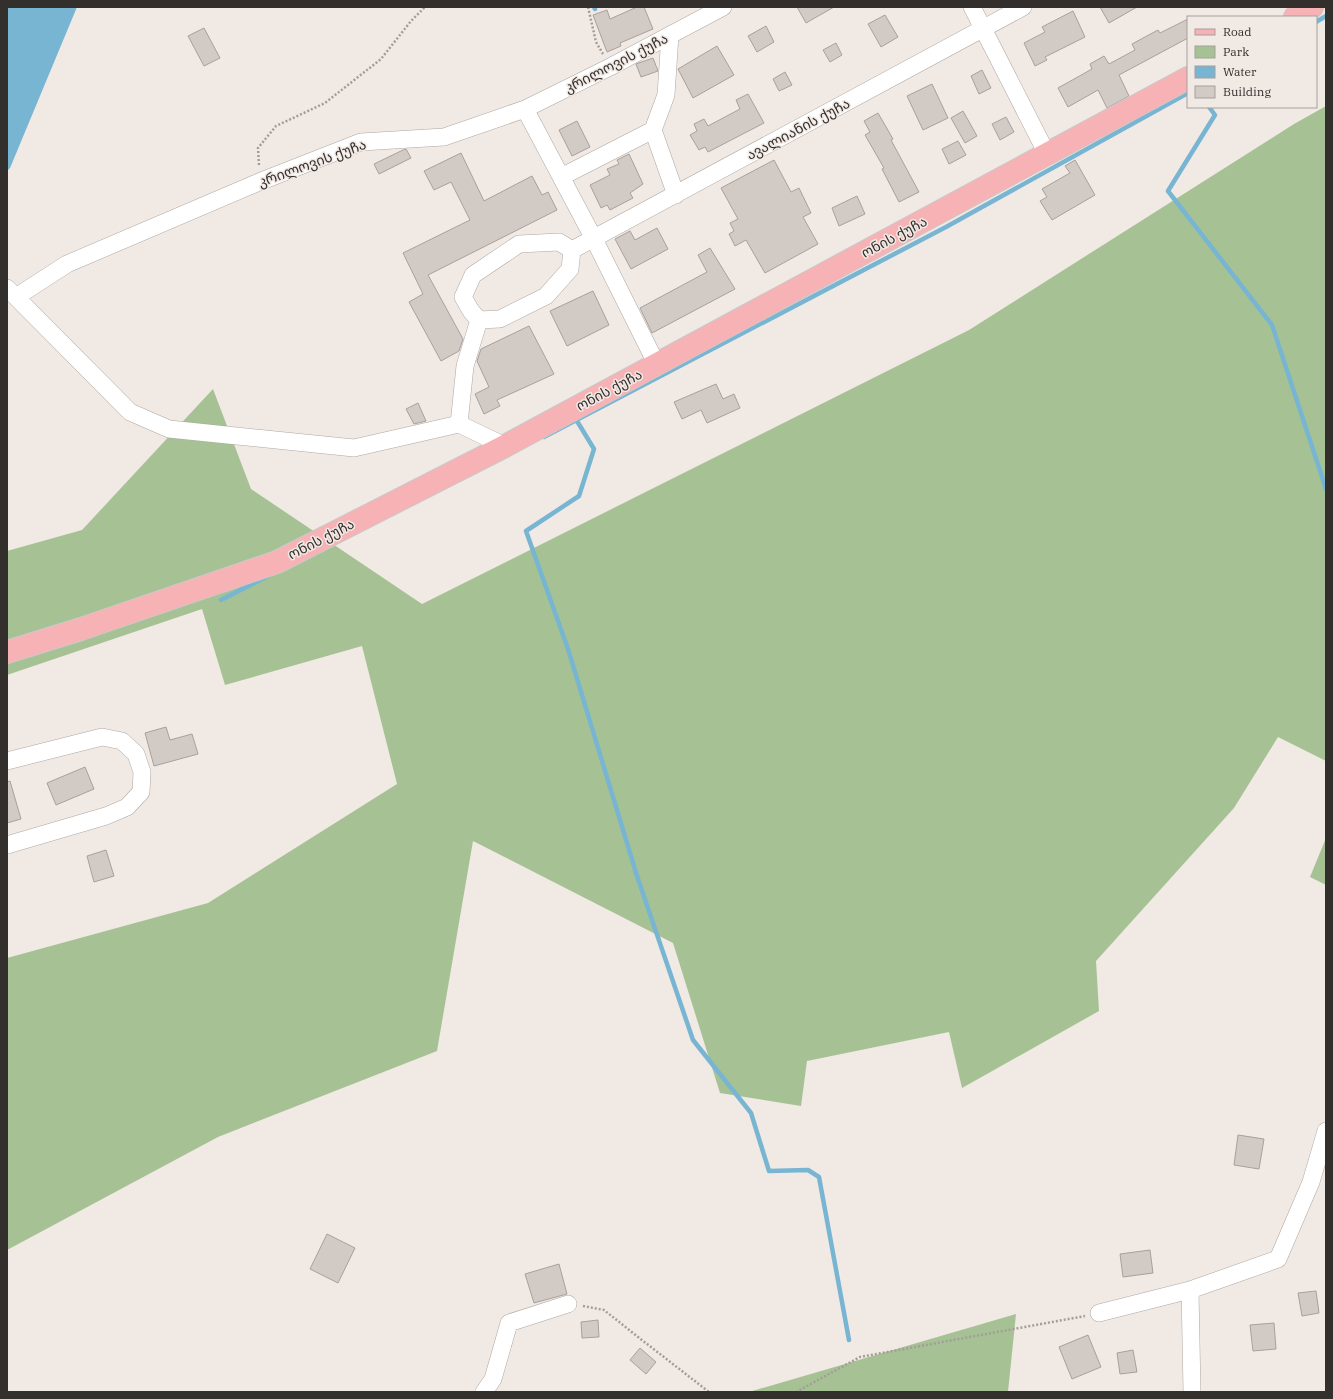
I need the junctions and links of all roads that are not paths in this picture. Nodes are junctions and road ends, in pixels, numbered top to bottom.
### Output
1 (723, 7) edge
2 (972, 7) edge
3 (1023, 7) edge
4 (1312, 7) edge
5 (1297, 16) edge
6 (983, 29) junction
7 (670, 35) junction
8 (1187, 79) edge
9 (525, 109) junction
10 (653, 130) junction
11 (1047, 154) junction
12 (561, 178) junction
13 (676, 195) junction
14 (594, 239) junction
15 (572, 250) junction
16 (12, 293) edge
17 (479, 320) junction
18 (656, 365) junction
19 (459, 424) junction
20 (504, 446) junction
21 (7, 652) edge
22 (7, 761) edge
23 (7, 845) edge
24 (1326, 1131) edge
25 (1190, 1290) junction
26 (568, 1304) road end
27 (1099, 1314) road end
28 (484, 1392) edge
29 (1192, 1392) edge

1 - 7 street, კრილოვის ქუჩა
2 - 6 street
3 - 6 street, ავალიანის ქუჩა
4 - 5 main road
6 - 11 street
6 - 13 street, ავალიანის ქუჩა
7 - 9 street, კრილოვის ქუჩა
7 - 10 street
8 - 11 main road, ონის ქუჩა
9 - 12 street
9 - 16 street, კრილოვის ქუჩა
10 - 12 street
10 - 13 street
11 - 18 main road, ონის ქუჩა
12 - 14 street
13 - 14 street, ავალიანის ქუჩა
14 - 15 street, ავალიანის ქუჩა
14 - 18 street
15 - 17 street
15 - 17 street
16 - 19 street
17 - 19 street
18 - 20 main road, ონის ქუჩა
19 - 20 street
20 - 21 main road, ონის ქუჩა
22 - 23 street
24 - 25 street
25 - 27 street
25 - 29 street
26 - 28 street

